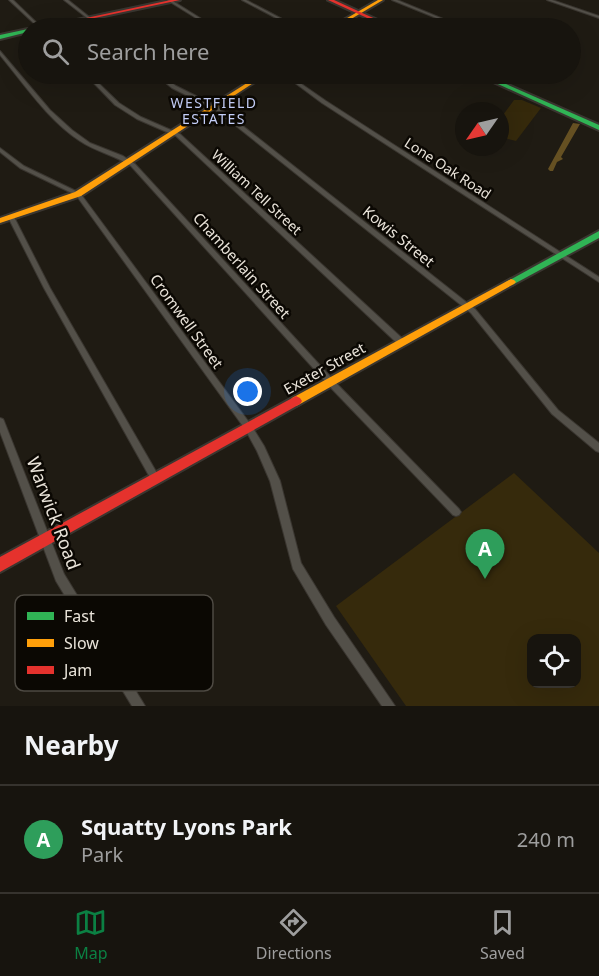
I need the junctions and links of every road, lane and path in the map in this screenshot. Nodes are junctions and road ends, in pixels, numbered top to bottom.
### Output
1 (11, 0) edge
2 (66, 0) edge
3 (173, 0) edge
4 (244, 0) edge
5 (320, 0) edge
6 (330, 0) edge
7 (375, 0) edge
8 (381, 0) edge
9 (394, 0) edge
10 (549, 0) edge
11 (355, 11) junction
12 (599, 17) edge
13 (30, 18) edge
14 (90, 18) joint
15 (199, 18) edge
16 (278, 18) edge
17 (347, 18) edge
18 (363, 18) edge
19 (370, 18) edge
20 (438, 18) edge
21 (18, 33) edge
22 (0, 37) edge
23 (0, 52) edge
24 (18, 74) edge
25 (27, 84) edge
26 (97, 84) edge
27 (170, 84) edge
28 (248, 84) edge
29 (299, 84) edge
30 (503, 84) edge
31 (514, 84) edge
32 (214, 106) junction
33 (599, 122) edge
34 (599, 128) edge
35 (174, 132) junction
36 (0, 150) edge
37 (129, 162) junction
38 (78, 194) junction
39 (5, 219) edge
40 (599, 234) edge
41 (561, 255) junction
42 (599, 280) edge
43 (467, 307) junction
44 (401, 342) junction
45 (331, 382) junction
46 (0, 421) edge
47 (248, 427) junction
48 (599, 448) edge
49 (155, 478) junction
50 (456, 512) dead end
51 (45, 538) junction
52 (0, 565) edge
53 (71, 595) edge
54 (130, 691) edge
55 (139, 706) edge
56 (388, 706) edge

1 - 13 street
2 - 14 street
3 - 14 main road
3 - 15 street
4 - 16 street
5 - 11 main road
6 - 11 main road
7 - 11 main road
8 - 11 main road
9 - 20 street
10 - 12 street
11 - 17 main road
11 - 18 main road
11 - 19 main road
21 - 22 main road
23 - 24 street, Chamberlain Street
25 - 37 street, Chamberlain Street
26 - 35 street, William Tell Street
27 - 32 street, Kowis Street
28 - 32 main road
29 - 41 street, Lone Oak Road
30 - 34 main road
31 - 33 main road
32 - 35 main road
32 - 43 street, Kowis Street
35 - 37 main road
35 - 44 street, William Tell Street
36 - 38 street, Cromwell Street
37 - 38 main road
37 - 45 street, Chamberlain Street
38 - 39 main road
38 - 47 street, Cromwell Street
39 - 49 street
40 - 41 main road, Exeter Street
41 - 42 street, Lone Oak Road
41 - 43 main road, Exeter Street
43 - 44 main road, Exeter Street
43 - 48 street, Kowis Street
44 - 45 main road, Exeter Street
45 - 47 main road, Exeter Street
45 - 50 street, Chamberlain Street
46 - 51 street, Warwick Road
47 - 49 main road, Exeter Street
47 - 56 street, Cromwell Street
49 - 51 main road, Exeter Street
51 - 52 main road, Exeter Street
51 - 53 street, Warwick Road
54 - 55 street, Warwick Road

